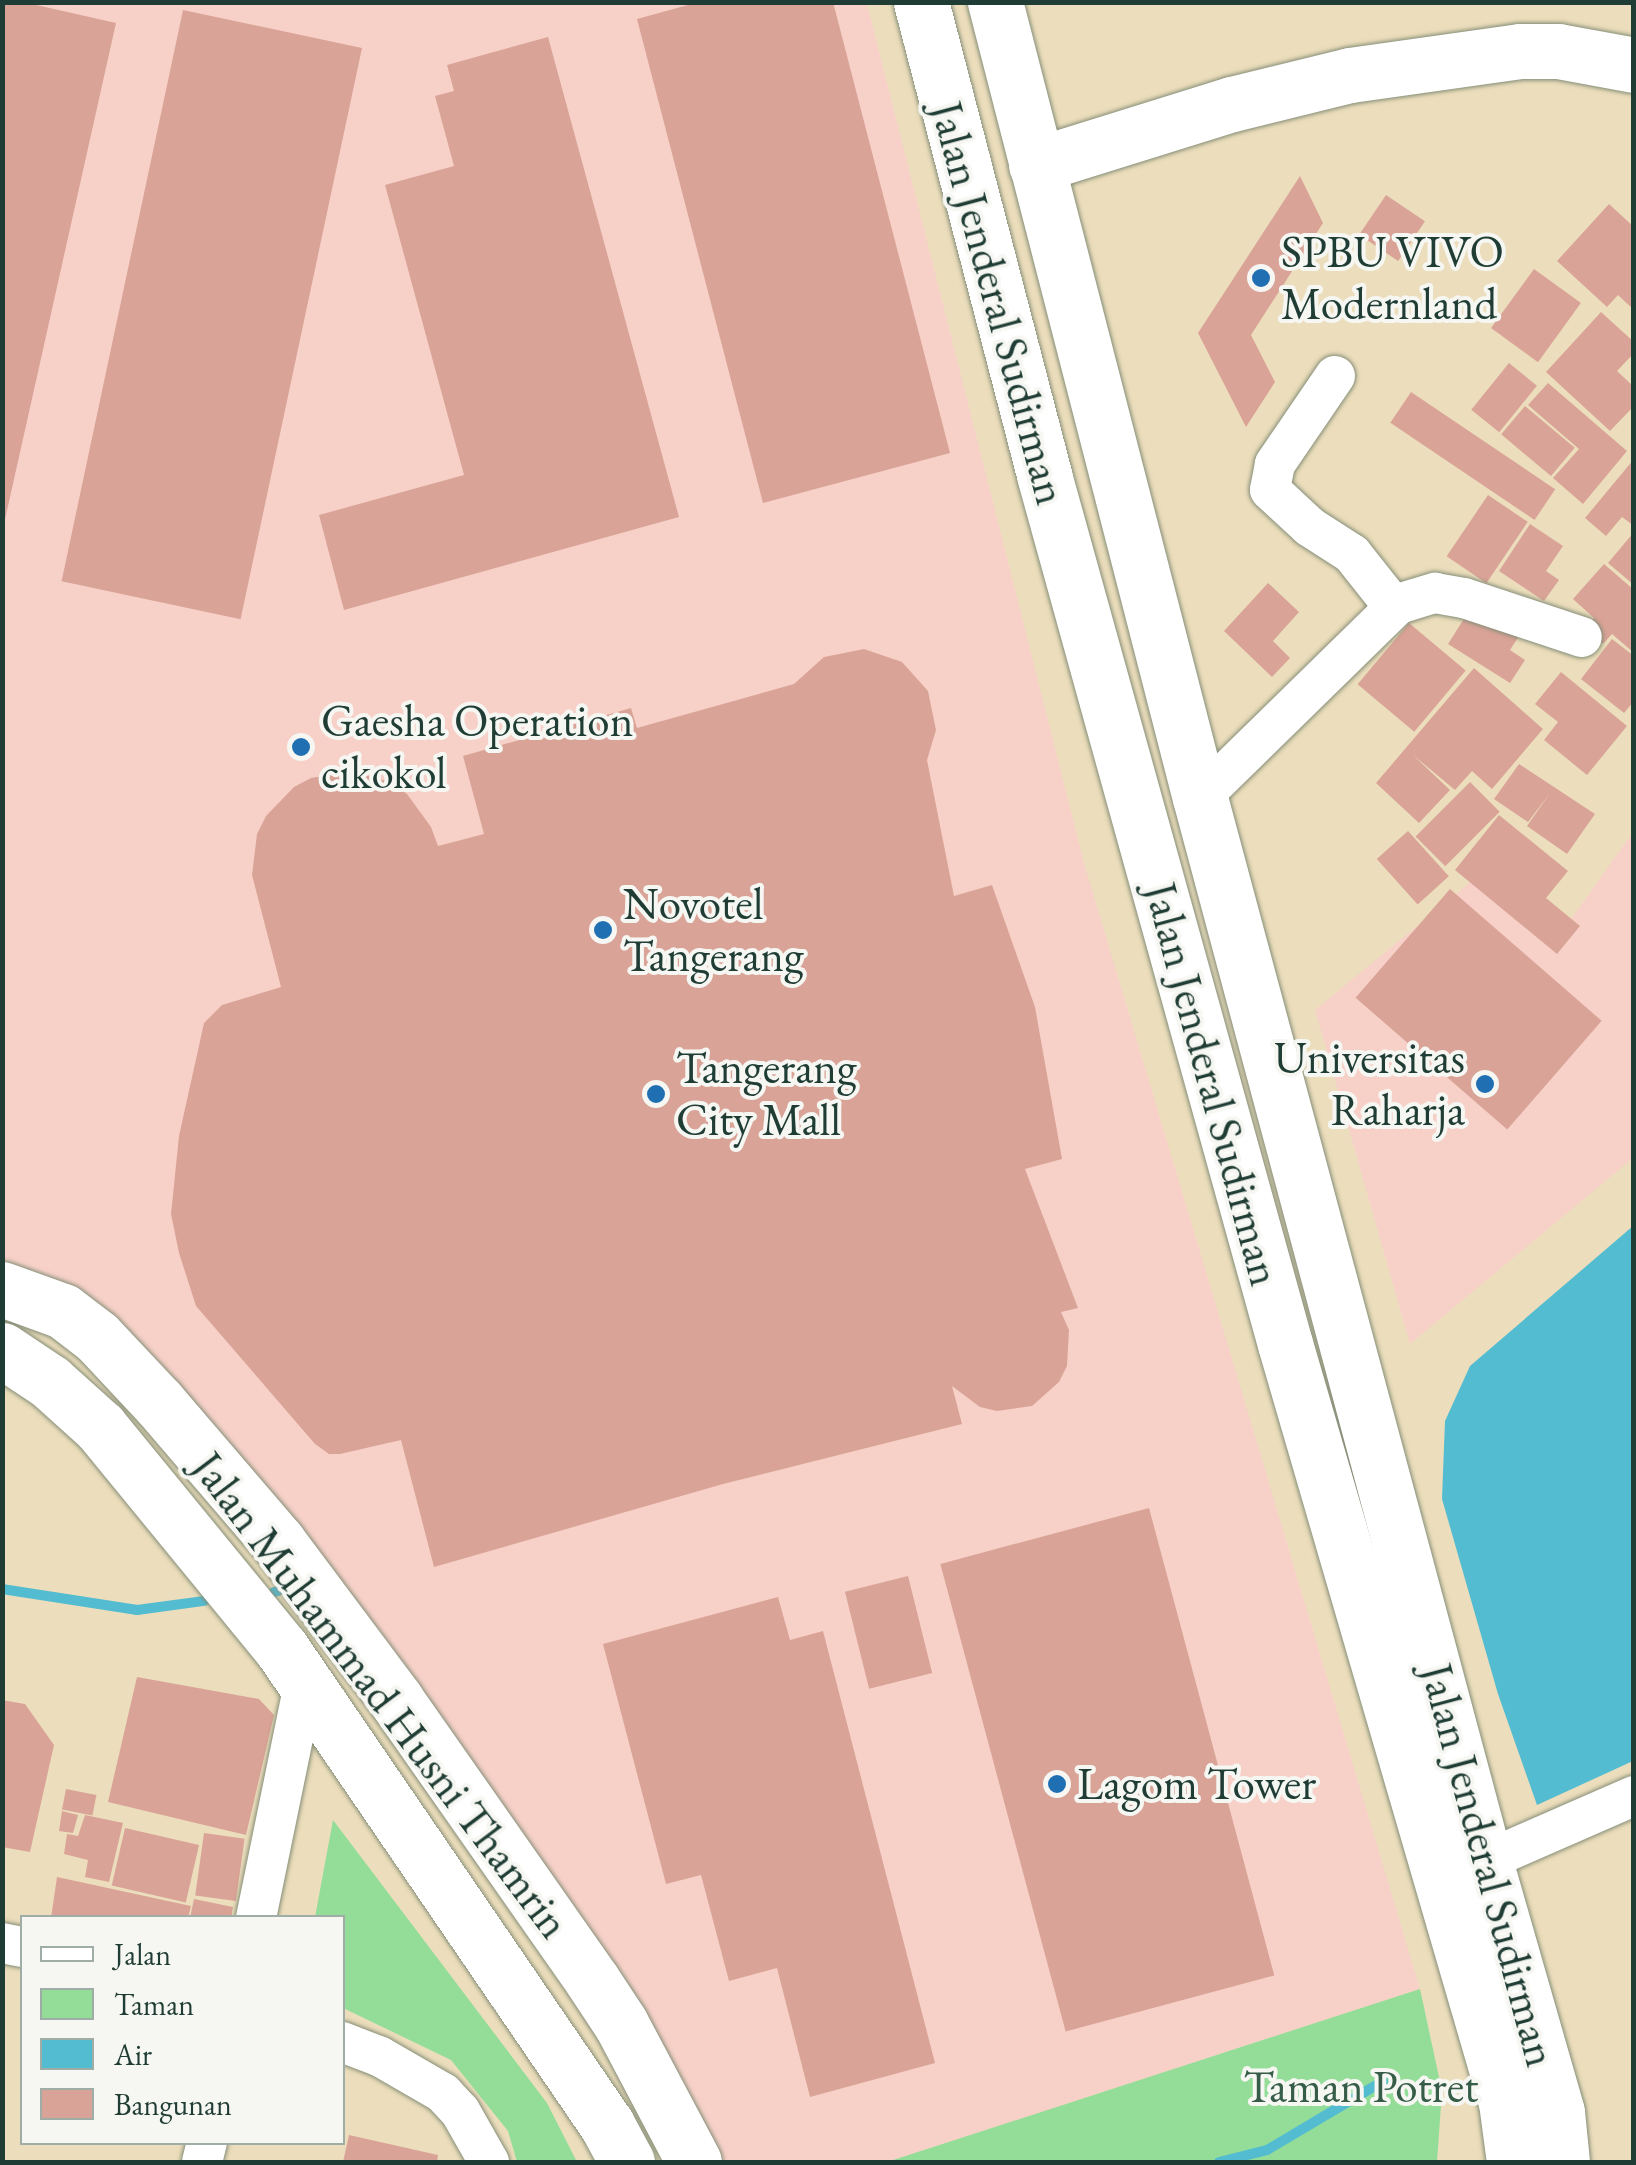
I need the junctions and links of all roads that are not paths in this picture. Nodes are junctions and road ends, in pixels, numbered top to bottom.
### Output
1 (920, 2) edge
2 (995, 2) edge
3 (1634, 65) edge
4 (1036, 165) junction
5 (1335, 376) dead end
6 (1394, 607) junction
7 (1582, 637) dead end
8 (1200, 798) junction
9 (2, 1289) edge
10 (2, 1350) edge
11 (306, 1680) junction
12 (1634, 1796) edge
13 (1485, 1860) junction
14 (257, 1915) edge
15 (1517, 1978) junction
16 (345, 2043) edge
17 (650, 2076) junction
18 (1506, 2102) junction
19 (607, 2127) edge
20 (489, 2162) edge
21 (694, 2162) edge
22 (1482, 2162) edge
23 (1514, 2162) edge
24 (1562, 2162) edge
25 (1596, 2162) edge

1 - 18 main road, Jalan Jenderal Sudirman
2 - 4 main road, Jalan Jenderal Sudirman
3 - 4 main road
4 - 8 main road, Jalan Jenderal Sudirman
5 - 6 street
6 - 7 street
6 - 8 street
8 - 13 main road, Jalan Jenderal Sudirman
9 - 17 main road, Jalan Muhammad Husni Thamrin
10 - 11 main road, Jalan Muhammad Husni Thamrin
11 - 14 street
11 - 19 main road, Jalan Muhammad Husni Thamrin
12 - 13 street
13 - 15 main road, Jalan Jenderal Sudirman
15 - 24 main road, Jalan Jenderal Sudirman
15 - 25 main road
16 - 20 street
17 - 19 main road
17 - 21 main road, Jalan Muhammad Husni Thamrin
18 - 22 main road
18 - 23 main road, Jalan Jenderal Sudirman

